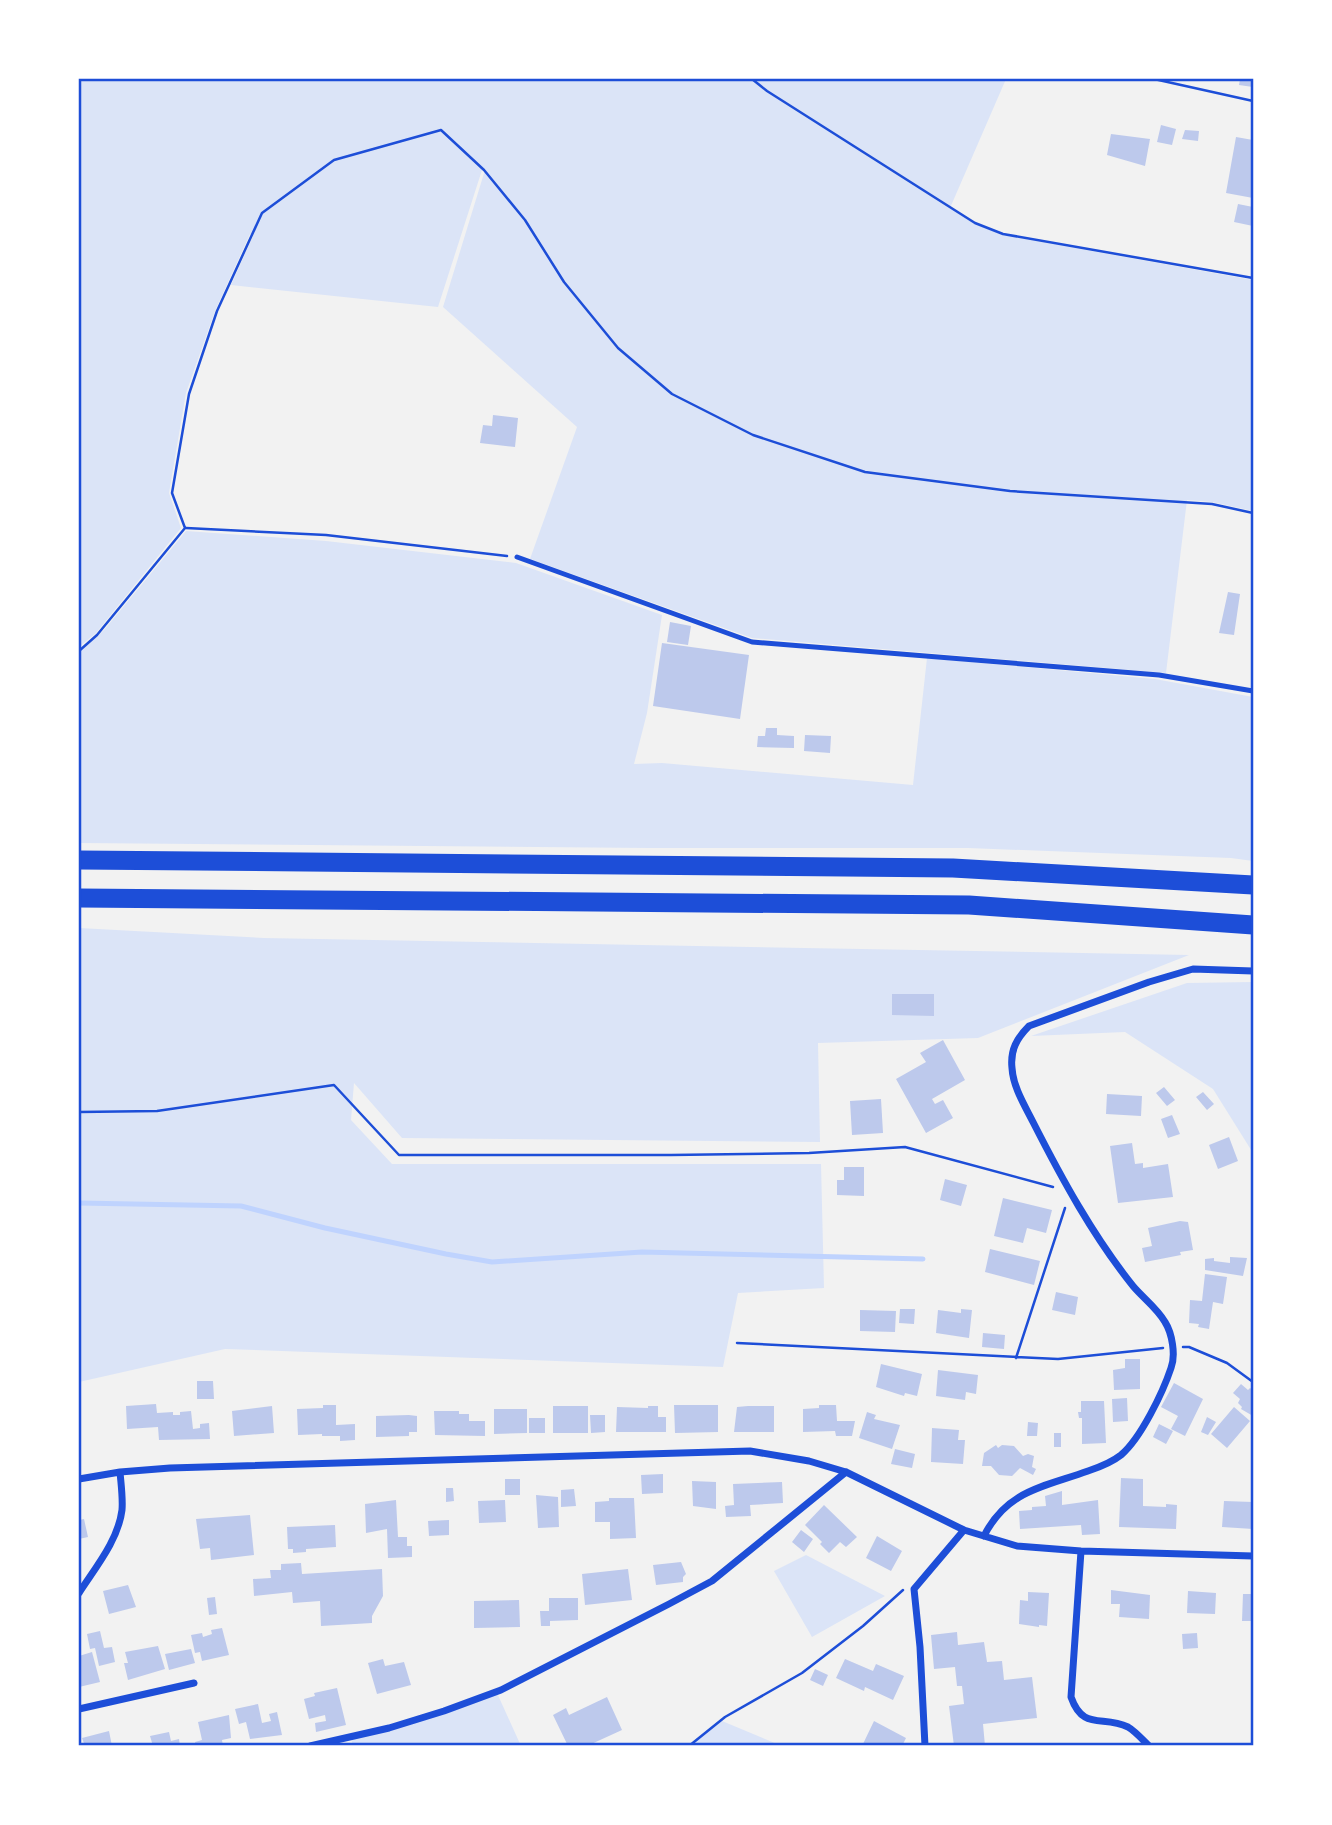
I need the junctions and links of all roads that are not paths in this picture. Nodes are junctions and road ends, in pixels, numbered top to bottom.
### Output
1 (517, 557) road end
2 (1253, 691) edge
3 (79, 860) edge
4 (1253, 885) edge
5 (79, 898) edge
6 (1253, 925) edge
7 (1253, 971) edge
8 (120, 1472) junction
9 (845, 1472) junction
10 (79, 1479) edge
11 (964, 1530) junction
12 (984, 1536) junction
13 (1081, 1551) junction
14 (1253, 1556) edge
15 (79, 1593) edge
16 (194, 1683) dead end
17 (79, 1709) edge
18 (310, 1746) edge
19 (925, 1746) edge
20 (1149, 1746) edge

1 - 2 lane
3 - 4 highway
5 - 6 highway
7 - 12 street
8 - 9 street
8 - 10 street
8 - 15 street
9 - 11 street
9 - 18 street
11 - 12 street
11 - 19 street
12 - 13 street
13 - 14 street
13 - 20 street
16 - 17 street

